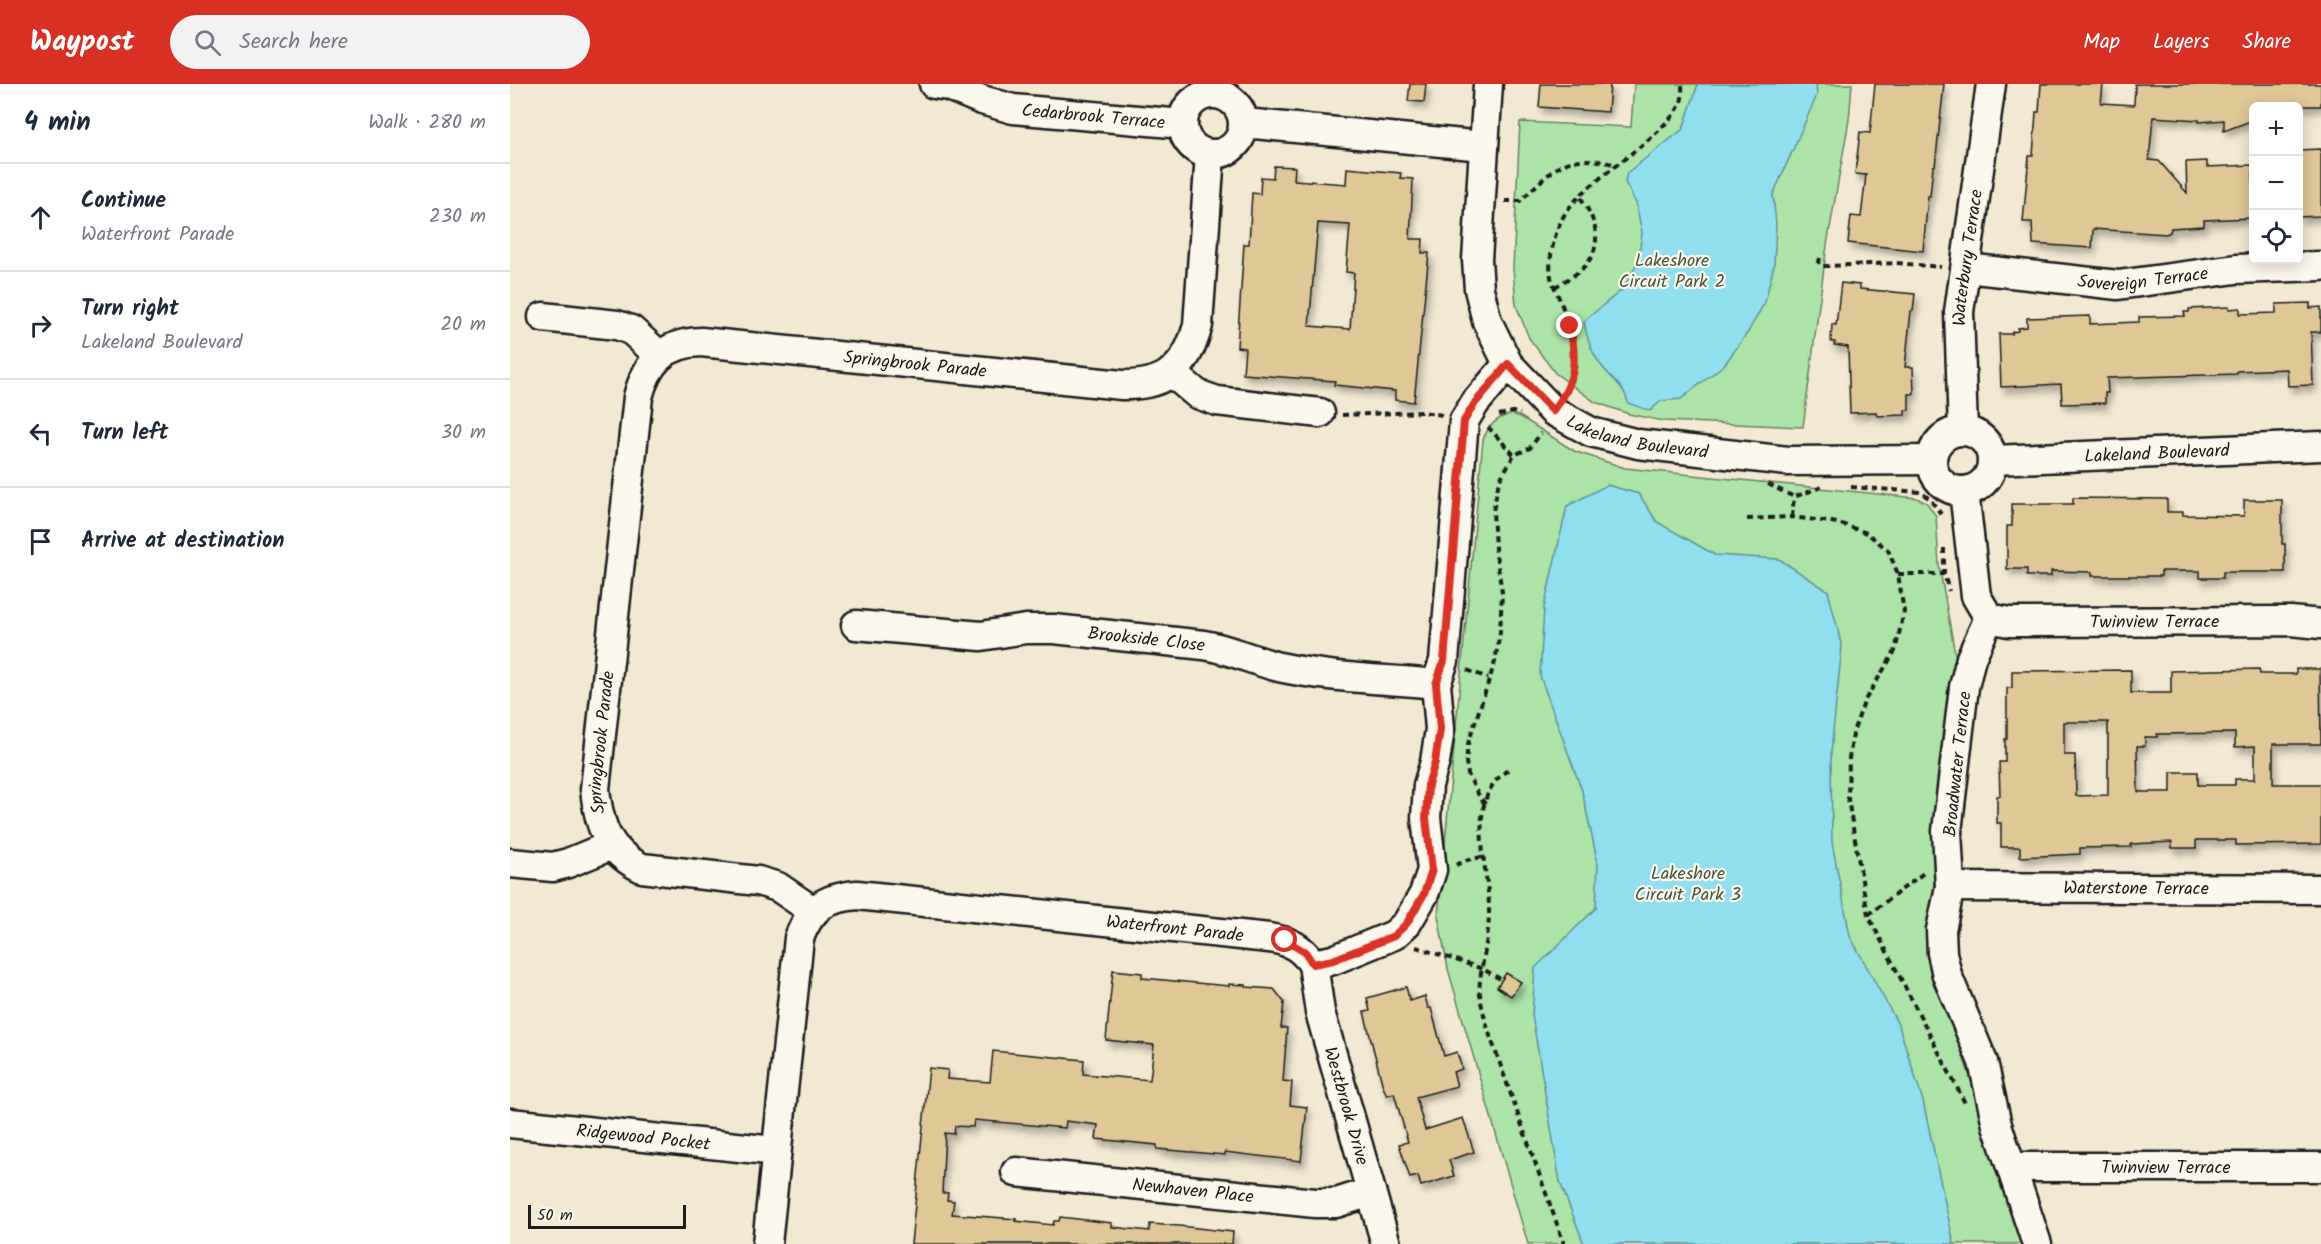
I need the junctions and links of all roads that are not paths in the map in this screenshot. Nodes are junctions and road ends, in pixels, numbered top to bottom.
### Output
1 (934, 84) edge
2 (1488, 84) edge
3 (1991, 84) edge
4 (1216, 89) edge
5 (1244, 123) junction
6 (1183, 124) junction
7 (1483, 146) junction
8 (1210, 154) junction
9 (2321, 266) edge
10 (1966, 268) junction
11 (543, 317) dead end
12 (660, 356) junction
13 (1508, 364) junction
14 (1171, 372) junction
15 (1320, 413) road end
16 (1963, 431) junction
17 (2321, 446) edge
18 (1932, 460) junction
19 (1993, 460) junction
20 (1964, 491) junction
21 (1984, 611) junction
22 (2321, 624) edge
23 (856, 625) dead end
24 (1436, 684) junction
25 (612, 845) junction
26 (510, 863) edge
27 (1950, 886) junction
28 (2321, 888) edge
29 (813, 911) junction
30 (1313, 964) junction
31 (510, 1123) edge
32 (776, 1151) junction
33 (2012, 1167) junction
34 (2321, 1167) edge
35 (1016, 1172) dead end
36 (1371, 1192) junction
37 (767, 1244) edge
38 (1386, 1244) edge
39 (2037, 1244) edge

1 - 6 street, Cedarbrook Terrace
2 - 7 street, Lakeland Boulevard
3 - 10 street, Waterbury Terrace
4 - 5 street
4 - 6 street
5 - 7 street
5 - 8 street
6 - 8 street
7 - 13 street, Lakeland Boulevard
8 - 14 street, Springbrook Parade
9 - 10 street, Sovereign Terrace
10 - 16 street, Waterbury Terrace
11 - 12 street
12 - 14 street, Springbrook Parade
12 - 25 street, Springbrook Parade
13 - 18 street, Lakeland Boulevard
13 - 24 street
14 - 15 street
16 - 18 street
16 - 19 street
17 - 19 street, Lakeland Boulevard
18 - 20 street
19 - 20 street
20 - 21 street
21 - 22 street, Twinview Terrace
21 - 27 street, Broadwater Terrace
23 - 24 street, Brookside Close
24 - 30 street
25 - 26 street
25 - 29 street
27 - 28 street, Waterstone Terrace
27 - 33 street, Broadwater Terrace
29 - 30 street, Waterfront Parade
29 - 32 street
30 - 36 street, Westbrook Drive
31 - 32 street, Ridgewood Pocket
32 - 37 street
33 - 34 street, Twinview Terrace
33 - 39 street, Broadwater Terrace
35 - 36 street, Newhaven Place
36 - 38 street, Westbrook Drive

